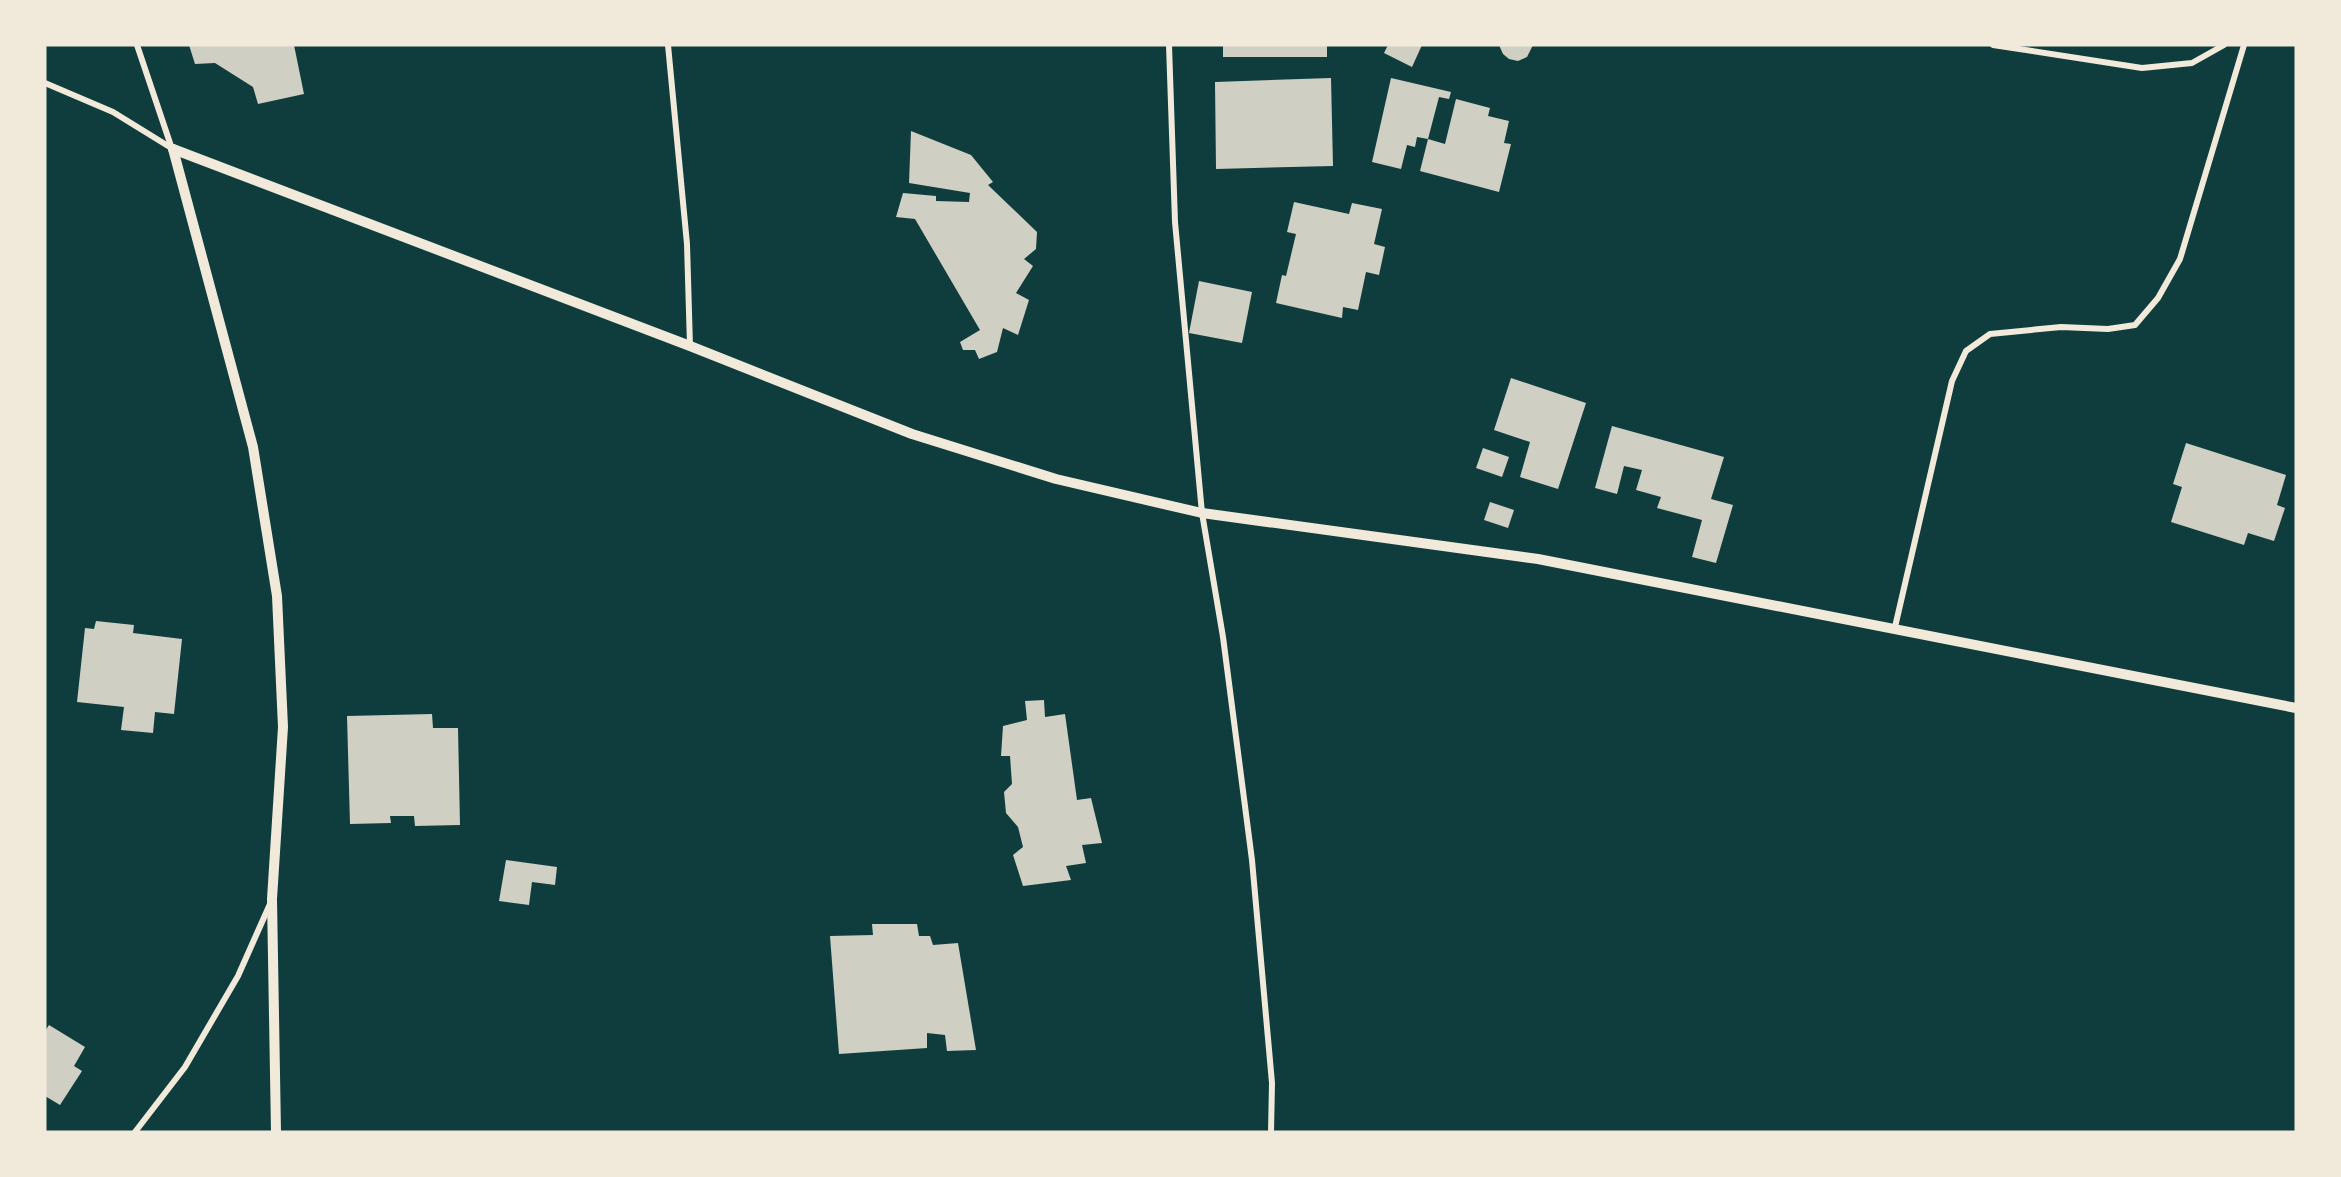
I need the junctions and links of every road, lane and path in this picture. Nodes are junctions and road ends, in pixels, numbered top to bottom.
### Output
1 (137, 45) edge
2 (668, 45) edge
3 (1169, 45) edge
4 (1994, 45) edge
5 (2224, 45) edge
6 (2244, 45) edge
7 (45, 82) edge
8 (172, 149) junction
9 (690, 346) junction
10 (1202, 513) junction
11 (1895, 627) junction
12 (2296, 708) edge
13 (272, 899) junction
14 (135, 1132) edge
15 (276, 1132) edge
16 (1272, 1132) edge

1 - 8 street
2 - 9 street
3 - 10 street
4 - 5 street
6 - 11 street
7 - 8 street
8 - 9 street
8 - 13 street
9 - 10 street
10 - 11 street
10 - 16 street
11 - 12 street
13 - 14 street
13 - 15 street

